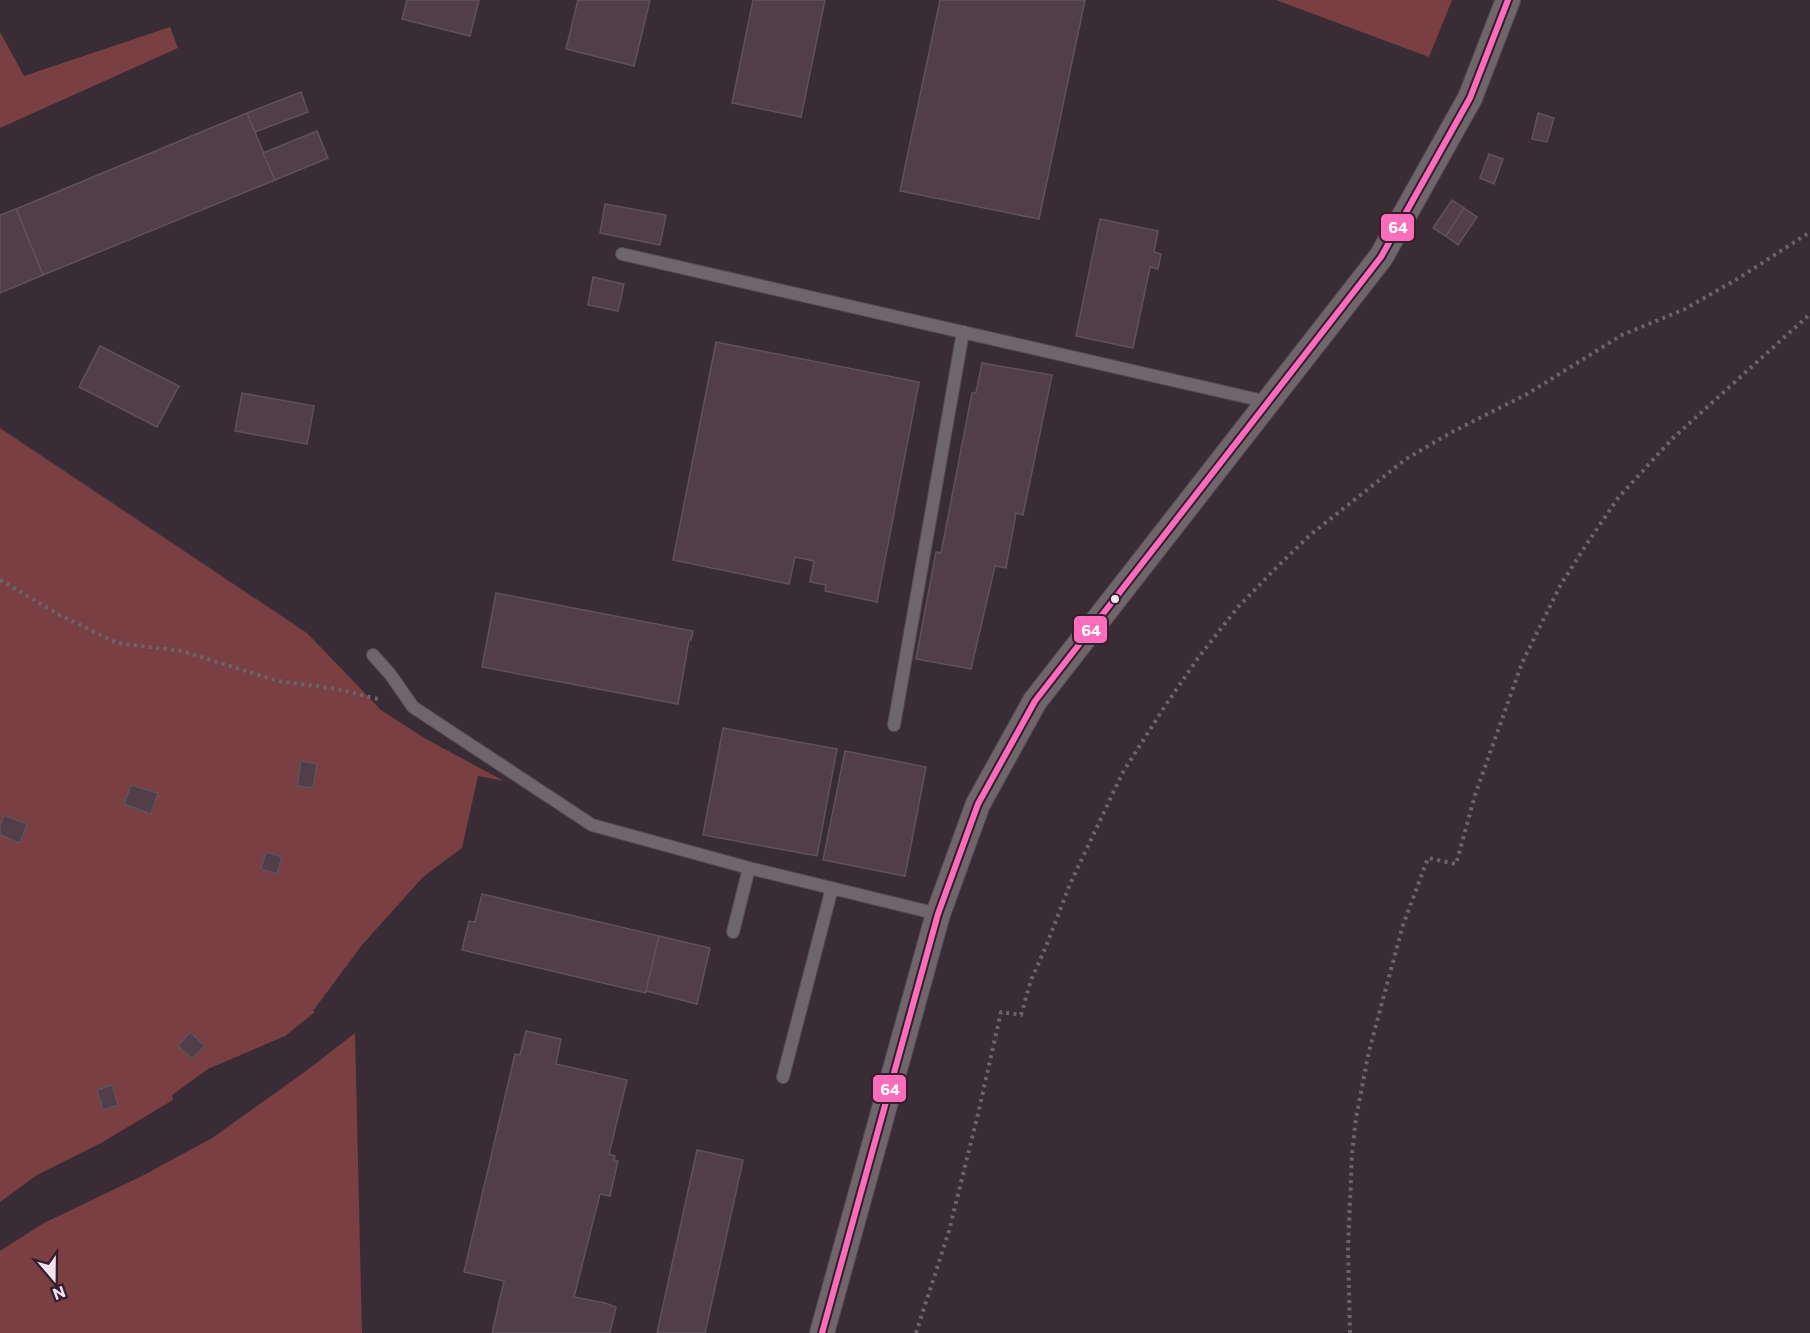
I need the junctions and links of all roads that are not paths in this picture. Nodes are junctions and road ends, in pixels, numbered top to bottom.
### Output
1 (1508, 0) edge
2 (622, 254) dead end
3 (963, 332) junction
4 (1268, 402) junction
5 (374, 655) dead end
6 (894, 725) dead end
7 (749, 868) junction
8 (832, 888) junction
9 (938, 914) junction
10 (733, 932) dead end
11 (783, 1077) dead end
12 (822, 1333) edge

1 - 4 street
2 - 3 lane
3 - 4 lane
3 - 6 lane
4 - 9 street
5 - 7 lane
7 - 8 lane
7 - 10 lane
8 - 9 lane
8 - 11 lane
9 - 12 street

